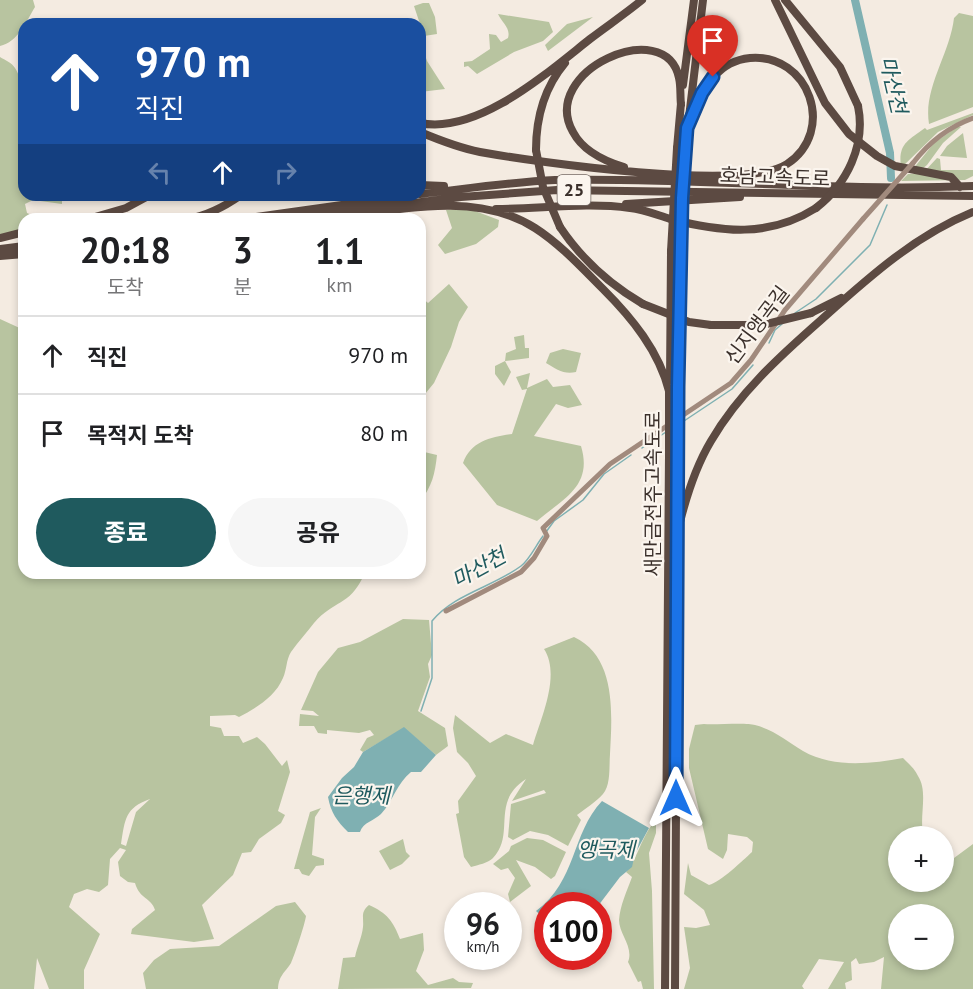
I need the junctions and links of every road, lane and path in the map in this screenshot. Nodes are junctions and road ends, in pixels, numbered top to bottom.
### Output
1 (642, 0) edge
2 (694, 0) edge
3 (703, 0) edge
4 (774, 0) edge
5 (786, 0) edge
6 (573, 52) junction
7 (681, 105) junction
8 (973, 118) edge
9 (426, 124) edge
10 (687, 128) junction
11 (426, 134) edge
12 (646, 173) junction
13 (744, 175) junction
14 (523, 182) junction
15 (804, 185) junction
16 (426, 186) edge
17 (973, 186) edge
18 (960, 187) junction
19 (426, 193) edge
20 (787, 194) junction
21 (973, 196) edge
22 (139, 201) edge
23 (233, 201) edge
24 (370, 201) edge
25 (601, 205) junction
26 (485, 209) junction
27 (973, 212) edge
28 (109, 213) edge
29 (210, 213) edge
30 (285, 213) edge
31 (336, 213) edge
32 (378, 213) edge
33 (18, 234) edge
34 (0, 238) edge
35 (18, 247) edge
36 (0, 249) edge
37 (18, 254) edge
38 (0, 256) edge
39 (857, 288) junction
40 (669, 391) junction
41 (677, 535) junction
42 (446, 611) dead end
43 (665, 989) edge
44 (675, 989) edge

1 - 6 highway
2 - 7 highway, 새만금전주고속도로
3 - 10 highway, 새만금전주고속도로
4 - 18 highway
5 - 25 highway, bridge
6 - 9 highway
6 - 39 highway, bridge
7 - 12 highway
7 - 40 highway, 새만금전주고속도로, bridge
8 - 42 street, 신지앵곡길, bridge
10 - 13 highway
10 - 41 highway, 새만금전주고속도로, bridge
11 - 12 highway
12 - 13 highway
13 - 15 highway
14 - 15 highway, 호남고속도로 / 25
14 - 16 highway
14 - 19 highway, 호남고속도로 / 25
15 - 18 highway, 호남고속도로 / 25
17 - 18 highway, 호남고속도로 / 25
20 - 21 highway, 호남고속도로 / 25
20 - 25 highway
20 - 31 highway, 호남고속도로 / 25
22 - 28 highway
23 - 29 highway
24 - 30 highway
25 - 26 highway
26 - 32 highway
26 - 40 highway
27 - 39 highway
33 - 34 highway
35 - 36 highway
37 - 38 highway
39 - 41 highway
40 - 43 highway, 새만금전주고속도로, bridge
41 - 44 highway, 새만금전주고속도로

